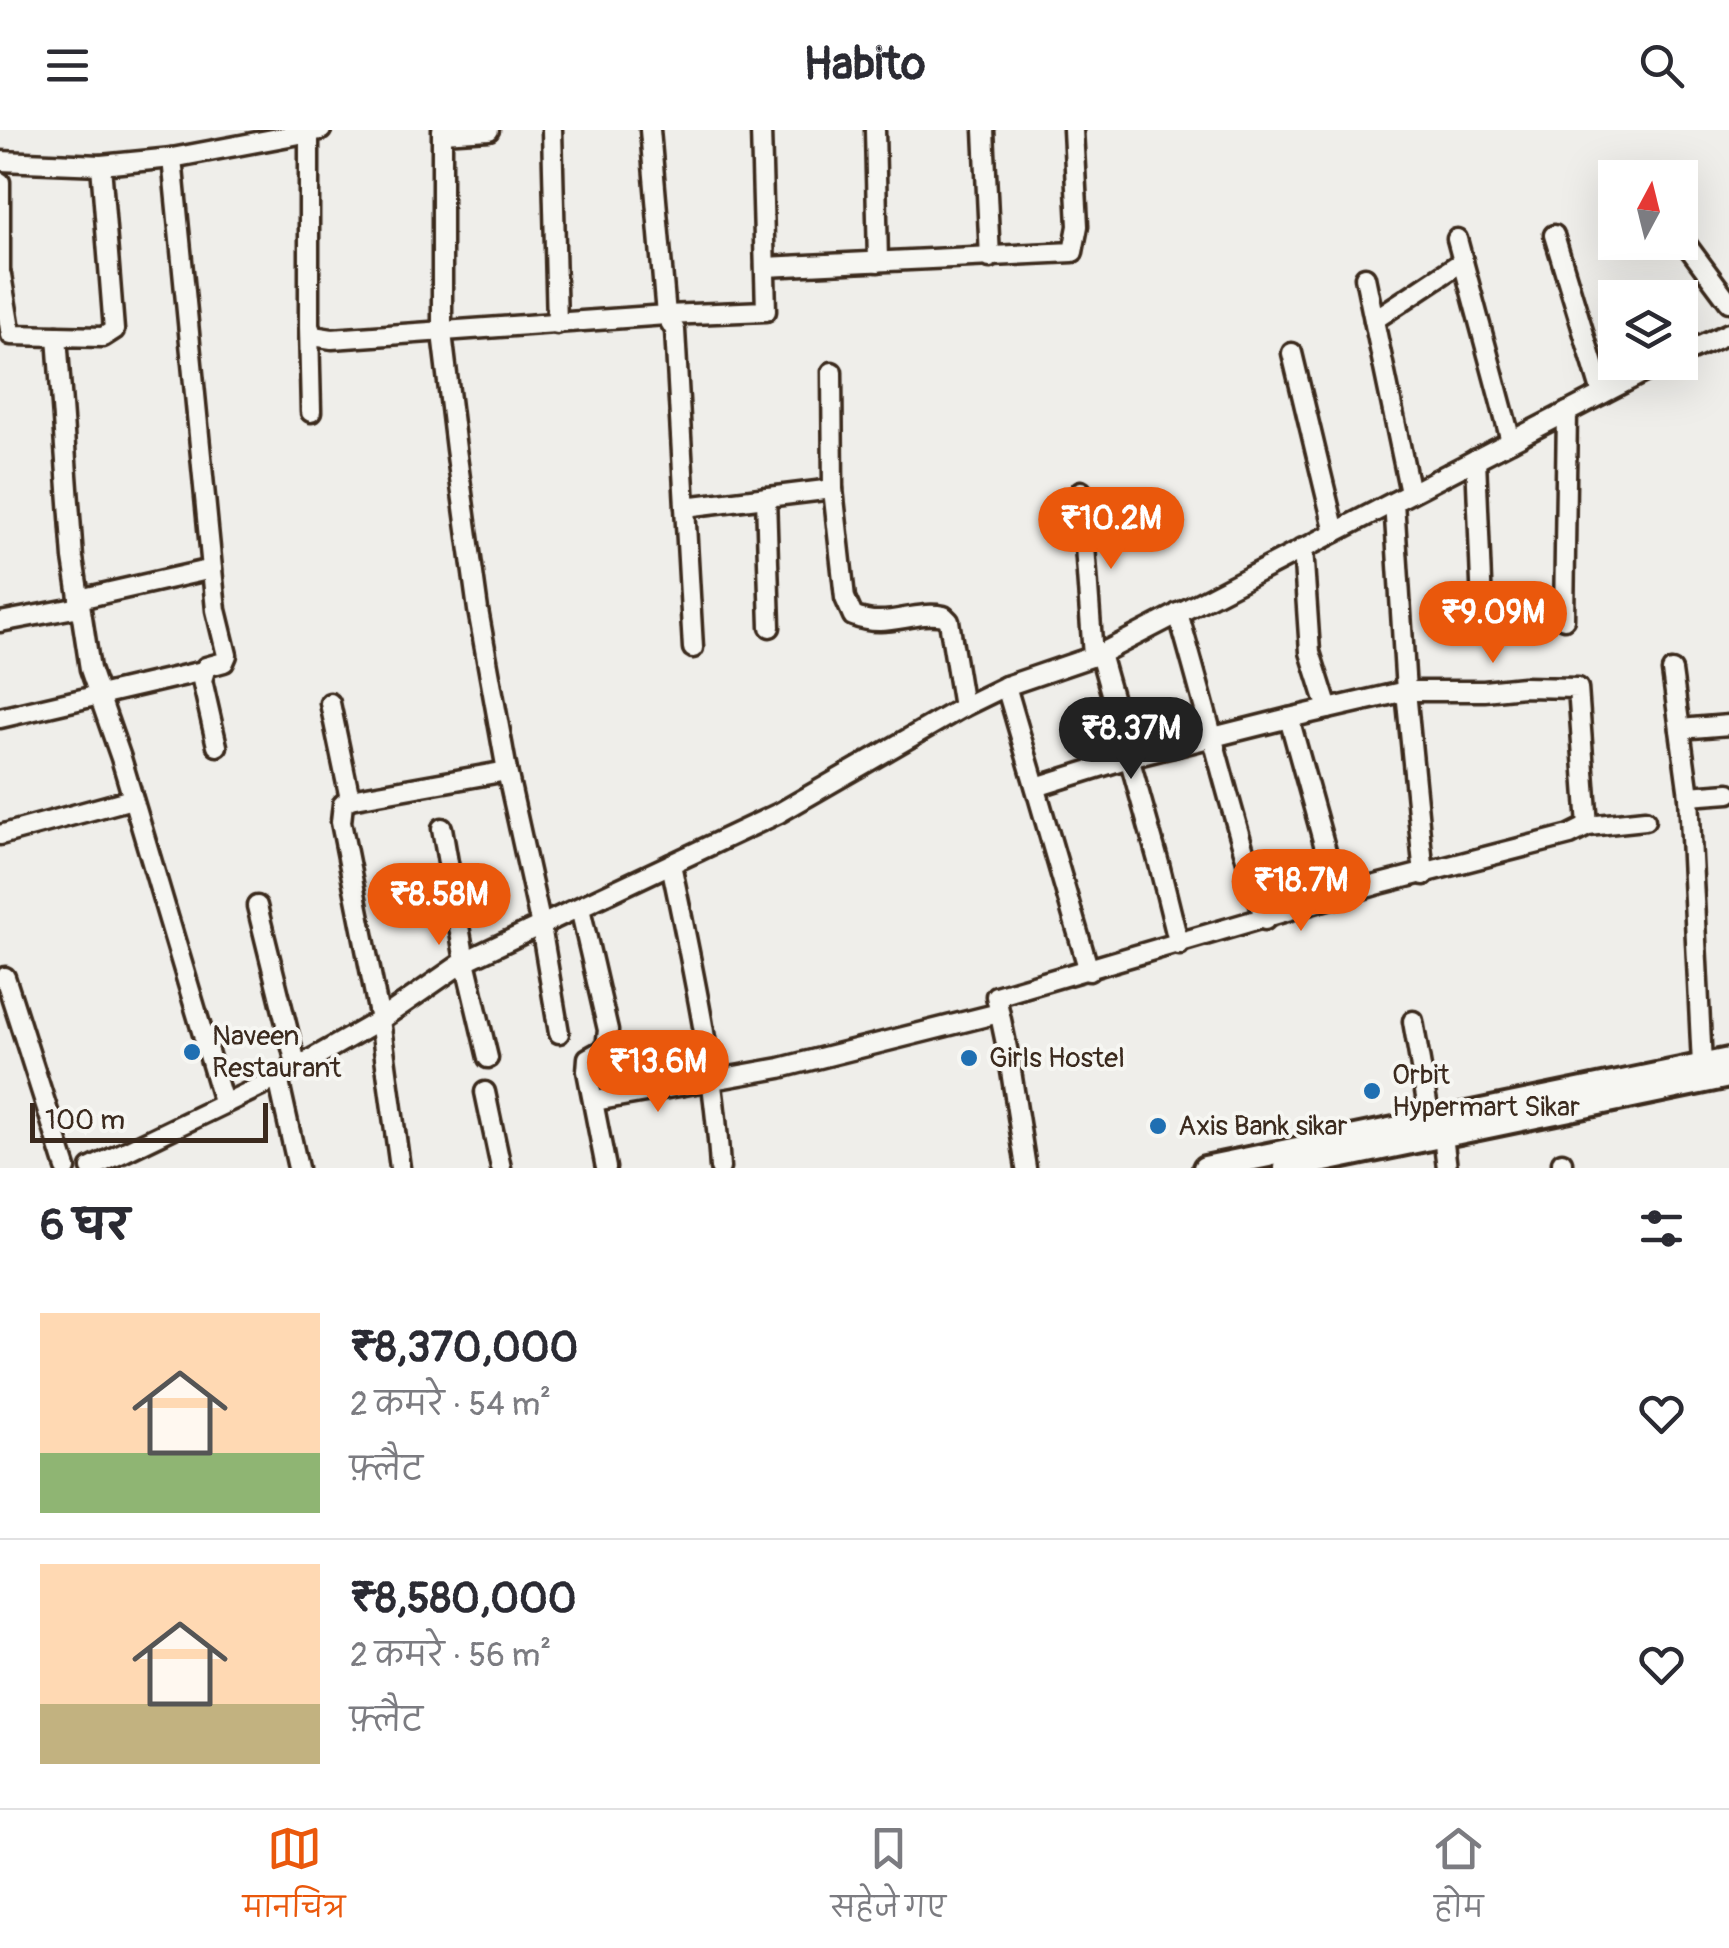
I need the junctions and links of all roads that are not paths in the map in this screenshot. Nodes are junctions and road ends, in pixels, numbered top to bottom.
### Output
1 (489, 130) edge
2 (552, 130) edge
3 (650, 130) edge
4 (761, 130) edge
5 (874, 130) edge
6 (984, 130) edge
7 (1073, 130) edge
8 (313, 131) edge
9 (442, 131) edge
10 (172, 158) junction
11 (0, 161) edge
12 (101, 166) junction
13 (0, 182) edge
14 (1554, 236) dead end
15 (1457, 240) dead end
16 (990, 258) junction
17 (1698, 260) edge
18 (878, 262) junction
19 (1463, 262) junction
20 (764, 267) junction
21 (1, 276) edge
22 (1365, 277) dead end
23 (1729, 302) edge
24 (666, 316) junction
25 (1374, 320) junction
26 (557, 324) junction
27 (309, 326) junction
28 (1729, 332) edge
29 (442, 333) junction
30 (57, 336) junction
31 (1698, 347) edge
32 (1292, 354) dead end
33 (832, 372) dead end
34 (1629, 380) edge
35 (1602, 394) junction
36 (312, 412) dead end
37 (1567, 412) junction
38 (1511, 441) junction
39 (1476, 460) junction
40 (833, 489) junction
41 (1081, 491) dead end
42 (766, 497) junction
43 (1402, 497) junction
44 (685, 507) junction
45 (1334, 532) junction
46 (1303, 548) junction
47 (212, 569) junction
48 (79, 603) junction
49 (1178, 613) junction
50 (1564, 620) dead end
51 (0, 622) edge
52 (770, 628) dead end
53 (1484, 632) dead end
54 (694, 648) dead end
55 (1096, 655) junction
56 (203, 671) junction
57 (1672, 671) dead end
58 (1006, 686) junction
59 (1406, 692) junction
60 (99, 695) junction
61 (330, 703) dead end
62 (962, 706) junction
63 (1328, 709) junction
64 (0, 718) edge
65 (1289, 718) junction
66 (1729, 725) edge
67 (1680, 728) junction
68 (1214, 736) junction
69 (217, 746) dead end
70 (1128, 758) junction
71 (506, 771) junction
72 (1036, 787) junction
73 (1729, 794) edge
74 (1690, 796) junction
75 (132, 799) junction
76 (350, 799) junction
77 (1645, 820) dead end
78 (1588, 826) junction
79 (442, 828) dead end
80 (0, 834) edge
81 (671, 864) junction
82 (1424, 874) junction
83 (1339, 898) junction
84 (256, 906) dead end
85 (580, 908) junction
86 (1264, 920) junction
87 (542, 926) junction
88 (1179, 945) junction
89 (465, 962) junction
90 (1089, 972) junction
91 (2, 973) edge
92 (999, 1013) junction
93 (380, 1020) junction
94 (1413, 1021) dead end
95 (559, 1033) dead end
96 (488, 1058) dead end
97 (1729, 1060) edge
98 (1702, 1065) junction
99 (297, 1068) junction
100 (1729, 1076) edge
101 (278, 1078) junction
102 (713, 1081) junction
103 (485, 1092) dead end
104 (594, 1101) junction
105 (223, 1102) junction
106 (1437, 1128) junction
107 (66, 1168) edge
108 (91, 1168) edge
109 (298, 1168) edge
110 (400, 1168) edge
111 (502, 1168) edge
112 (606, 1168) edge
113 (720, 1168) edge
114 (1026, 1168) edge
115 (1205, 1168) edge
116 (1286, 1168) edge
117 (1447, 1168) edge

1 - 9 street
2 - 26 street
3 - 24 street
4 - 20 street
5 - 18 street
6 - 16 street
7 - 16 street
8 - 10 street
8 - 27 street
9 - 29 street
10 - 12 street
10 - 47 street
11 - 12 street
12 - 30 street
13 - 21 street
14 - 35 street
15 - 19 street
16 - 18 street
17 - 23 street
18 - 20 street
19 - 25 street
19 - 38 street
20 - 24 street
21 - 30 street
22 - 25 street
24 - 26 street
24 - 44 street
25 - 43 street
26 - 29 street
27 - 29 street
27 - 36 street
28 - 31 street
29 - 71 street
30 - 48 street
32 - 45 street
33 - 40 street
34 - 35 street
35 - 37 street
37 - 38 street
37 - 50 street
38 - 39 street
39 - 43 street
39 - 53 street
40 - 42 street
40 - 62 street
41 - 55 street
42 - 44 street
42 - 52 street
43 - 45 street
43 - 59 street
44 - 54 street
45 - 46 street
46 - 49 street
46 - 63 street
47 - 48 street
47 - 56 street
48 - 51 street
48 - 60 street
49 - 55 street
49 - 68 street
55 - 58 street
55 - 70 street
56 - 60 street
56 - 69 street
57 - 67 street
58 - 62 street
58 - 72 street
59 - 63 street
59 - 78 street
59 - 82 street
60 - 64 street
60 - 75 street
61 - 76 street
62 - 81 street
63 - 65 street
65 - 68 street
65 - 83 street
66 - 67 street
67 - 74 street
68 - 70 street
68 - 86 street
70 - 72 street
70 - 88 street
71 - 76 street
71 - 87 street
72 - 90 street
73 - 74 street
74 - 98 street
75 - 80 street
75 - 105 street
76 - 93 street
77 - 78 street
78 - 82 street
79 - 89 street
81 - 85 street
81 - 102 street
82 - 83 street
83 - 86 street
84 - 99 street
85 - 87 street
85 - 104 street
86 - 88 street
87 - 89 street
87 - 95 street
88 - 90 street
89 - 93 street
89 - 96 street
90 - 92 street
91 - 107 street
92 - 102 street
92 - 114 street
93 - 99 street
93 - 110 street
94 - 106 street
97 - 98 main road
98 - 106 main road
99 - 101 street
100 - 106 main road
101 - 105 street
101 - 109 street
102 - 104 street
102 - 113 street
103 - 111 street
104 - 112 street
105 - 108 street
106 - 115 main road
106 - 116 main road
106 - 117 street

